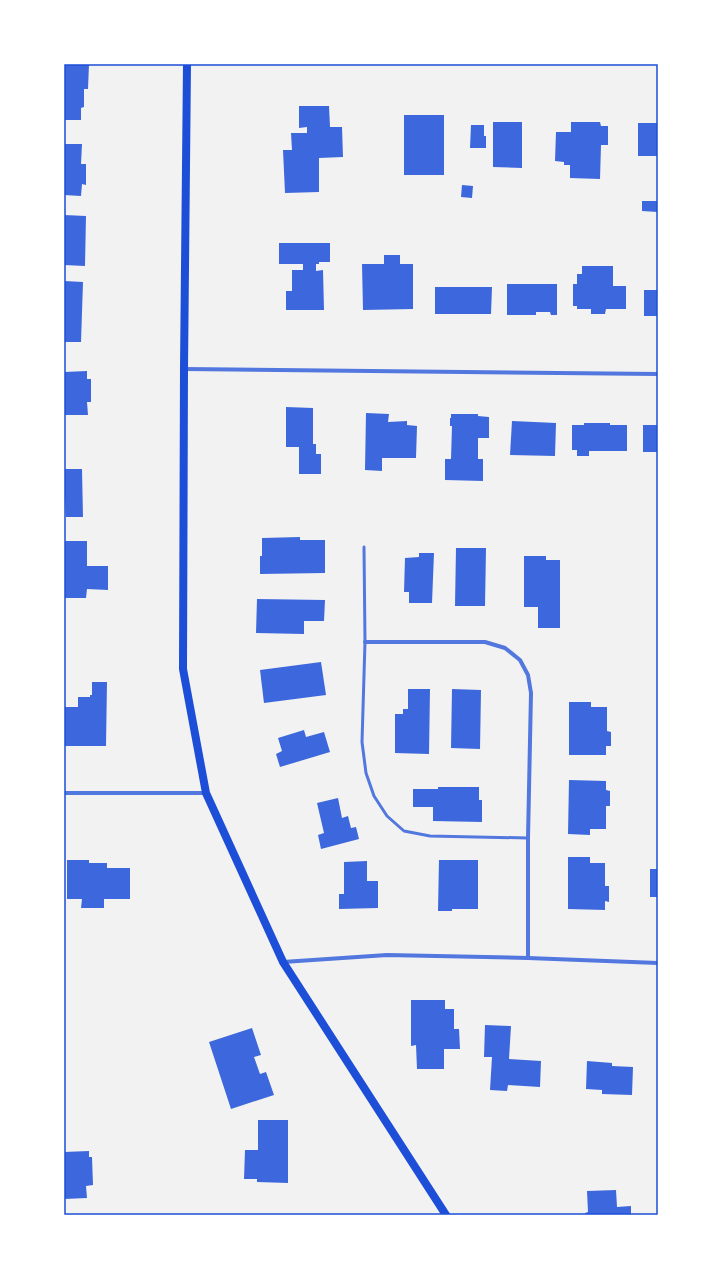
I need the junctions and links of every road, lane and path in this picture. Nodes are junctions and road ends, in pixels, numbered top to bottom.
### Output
1 (187, 64) edge
2 (184, 369) junction
3 (658, 374) edge
4 (364, 547) dead end
5 (365, 642) junction
6 (64, 793) edge
7 (206, 793) junction
8 (528, 838) junction
9 (528, 958) junction
10 (283, 962) junction
11 (658, 963) edge
12 (446, 1215) edge

1 - 2 main road
2 - 3 street
2 - 7 main road
4 - 5 lane
5 - 8 lane
5 - 8 street
6 - 7 street
7 - 10 main road
8 - 9 street
9 - 10 street
9 - 11 street
10 - 12 main road

